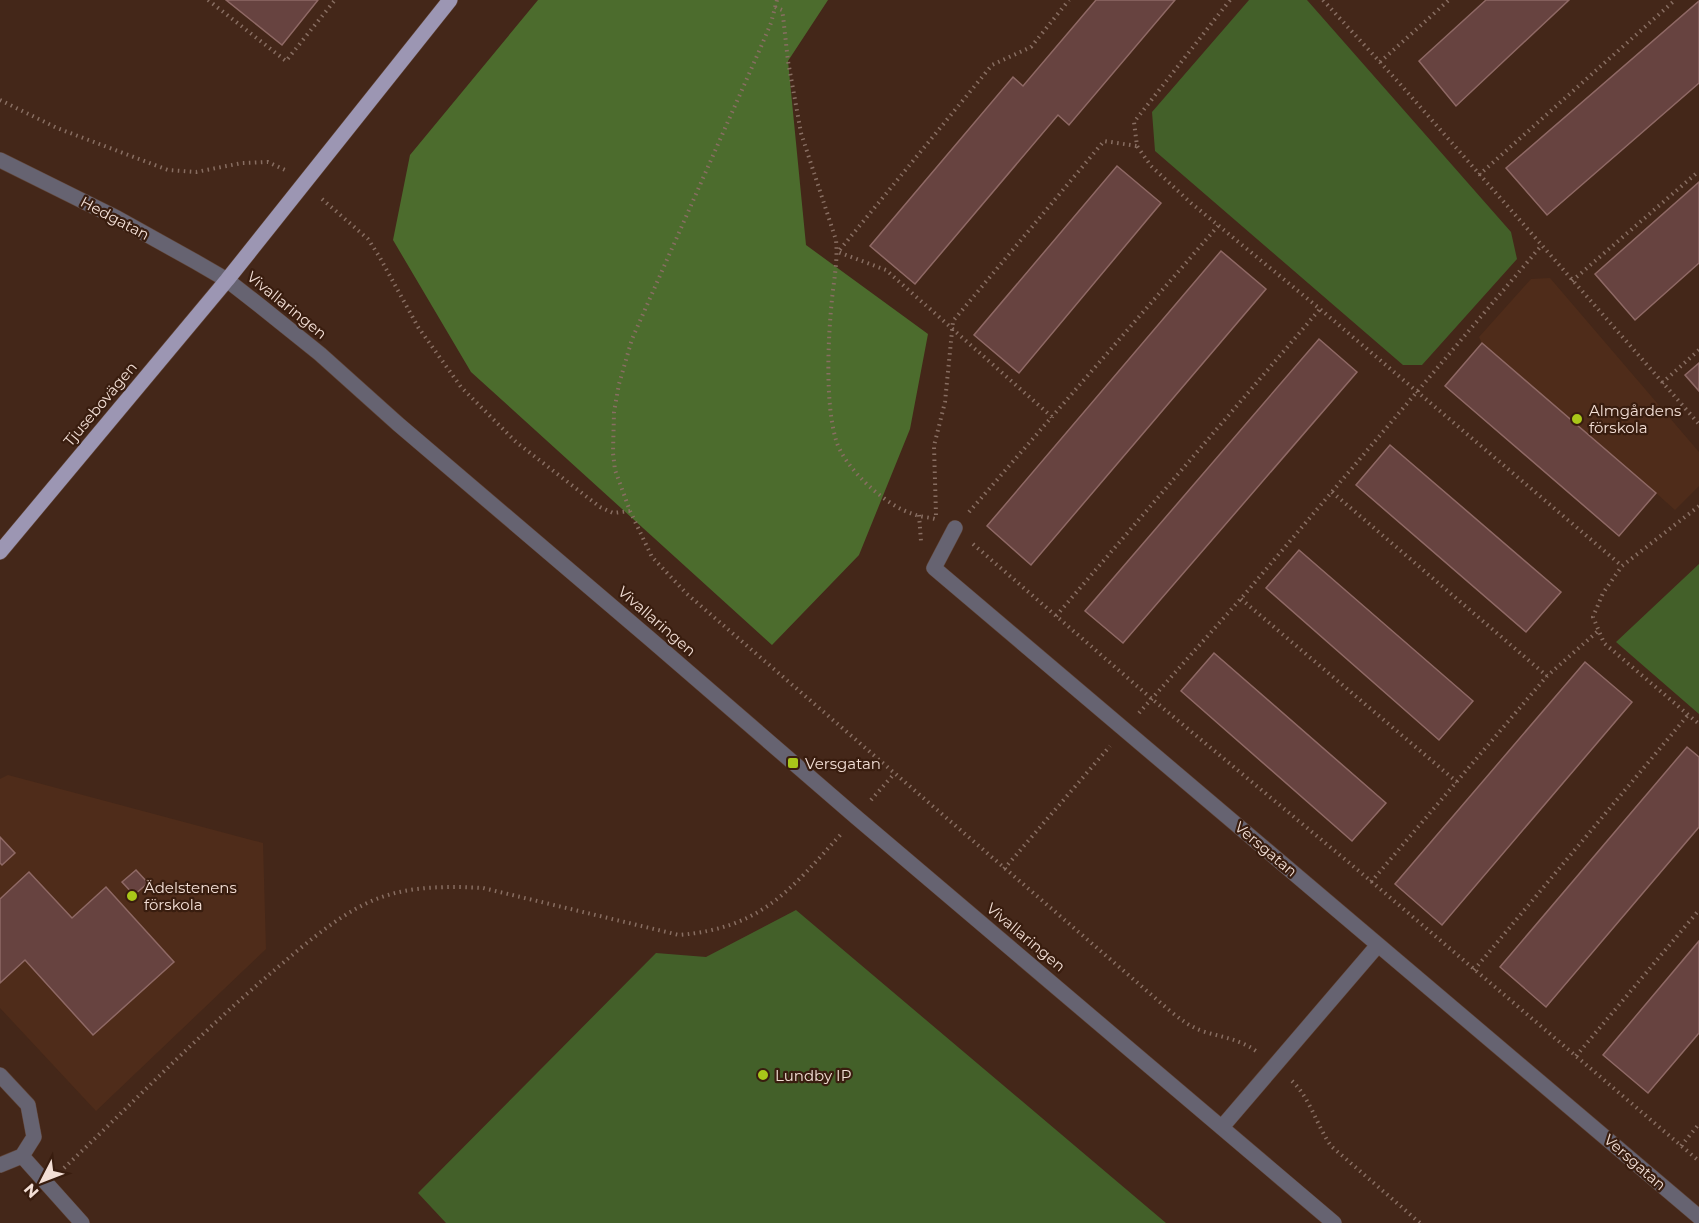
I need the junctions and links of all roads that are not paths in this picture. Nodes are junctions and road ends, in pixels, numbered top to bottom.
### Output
1 (450, 0) edge
2 (0, 160) edge
3 (227, 280) junction
4 (955, 528) road end
5 (0, 552) edge
6 (1378, 945) junction
7 (0, 1075) edge
8 (1222, 1127) junction
9 (22, 1156) junction
10 (0, 1165) edge
11 (1699, 1217) edge
12 (82, 1223) edge
13 (1334, 1223) edge

1 - 3 main road, Vivallaringen
2 - 3 street, Hedgatan
3 - 5 main road, Tjusebovägen
3 - 8 street, Vivallaringen
4 - 6 street, Versgatan
6 - 8 street
6 - 11 street, Versgatan
7 - 9 street
8 - 13 street, Vivallaringen
9 - 10 street
9 - 12 street

